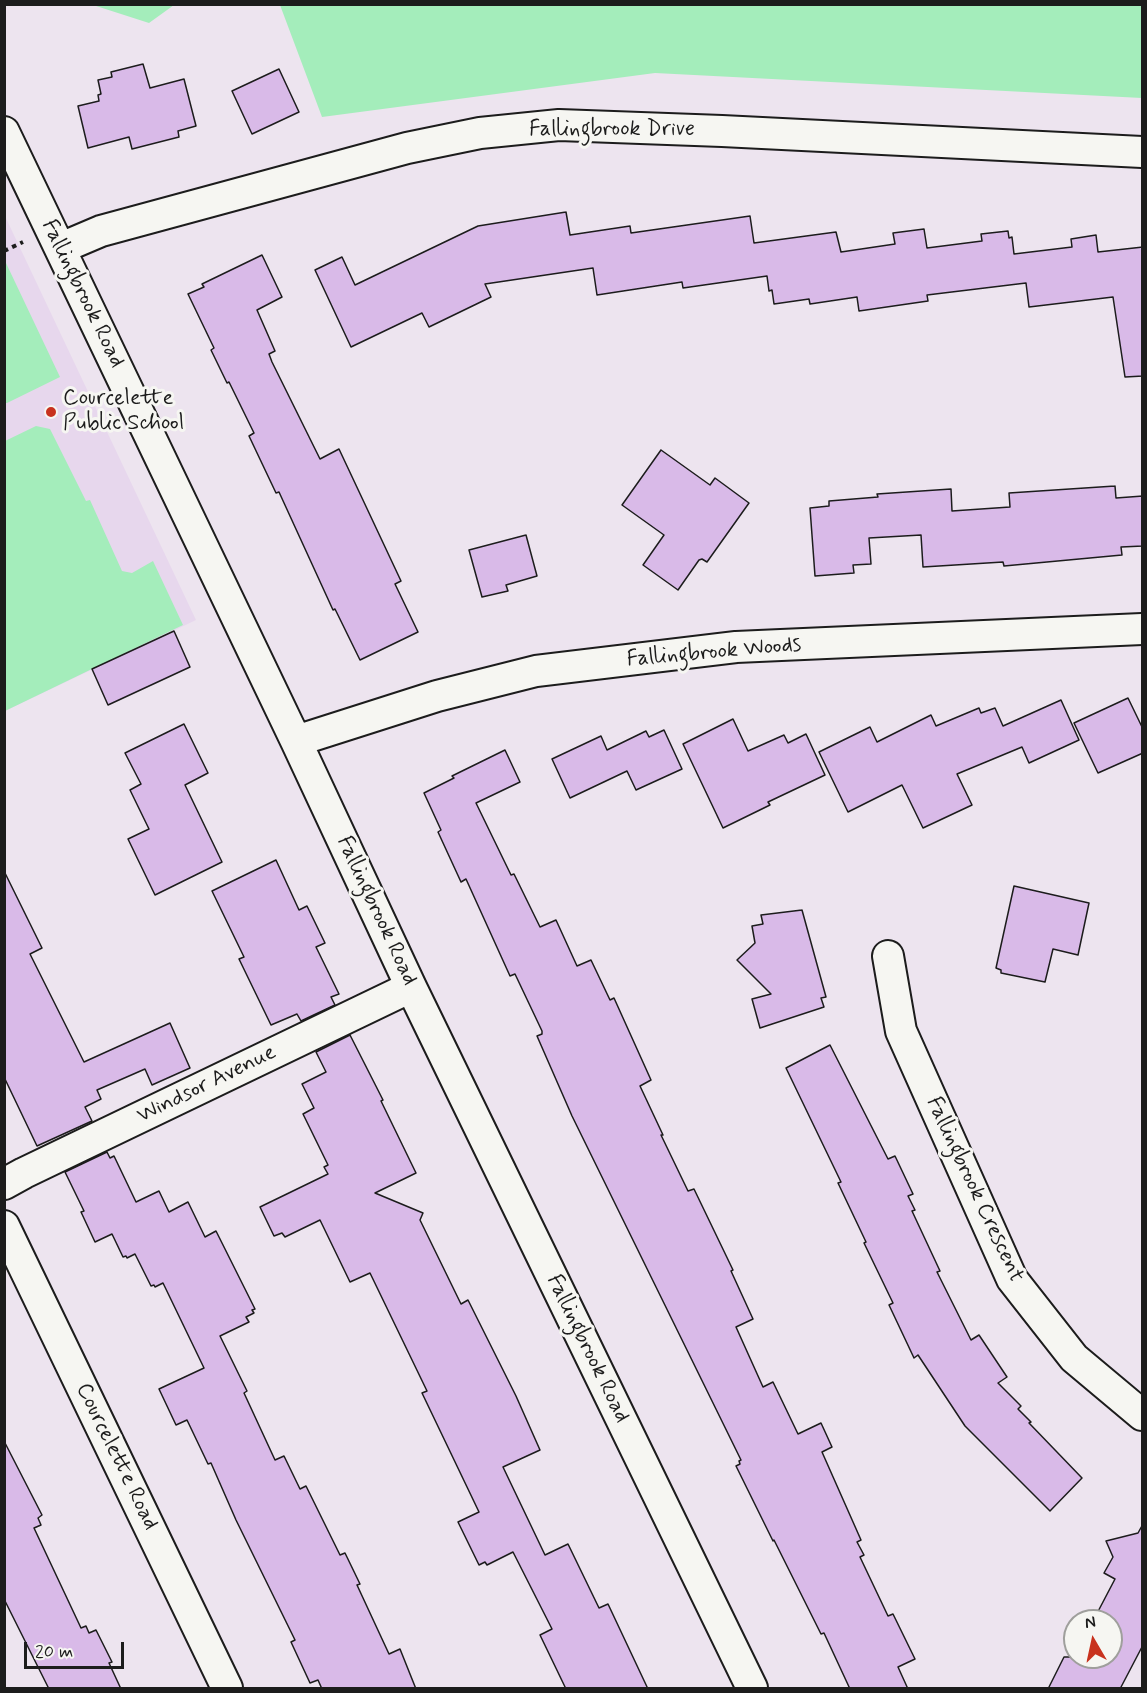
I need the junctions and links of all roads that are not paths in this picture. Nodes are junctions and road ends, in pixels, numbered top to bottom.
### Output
1 (4, 132) edge
2 (1143, 152) edge
3 (61, 248) junction
4 (1143, 629) edge
5 (296, 741) junction
6 (888, 956) dead end
7 (411, 987) junction
8 (4, 1184) edge
9 (4, 1226) edge
10 (1143, 1415) edge
11 (227, 1689) edge
12 (752, 1689) edge

1 - 3 street, Fallingbrook Road
2 - 3 street, Fallingbrook Drive
3 - 5 street, Fallingbrook Road
4 - 5 street, Fallingbrook Woods
5 - 7 street, Fallingbrook Road
6 - 10 street, Fallingbrook Crescent
7 - 8 street, Windsor Avenue
7 - 12 street, Fallingbrook Road
9 - 11 street, Courcelette Road

